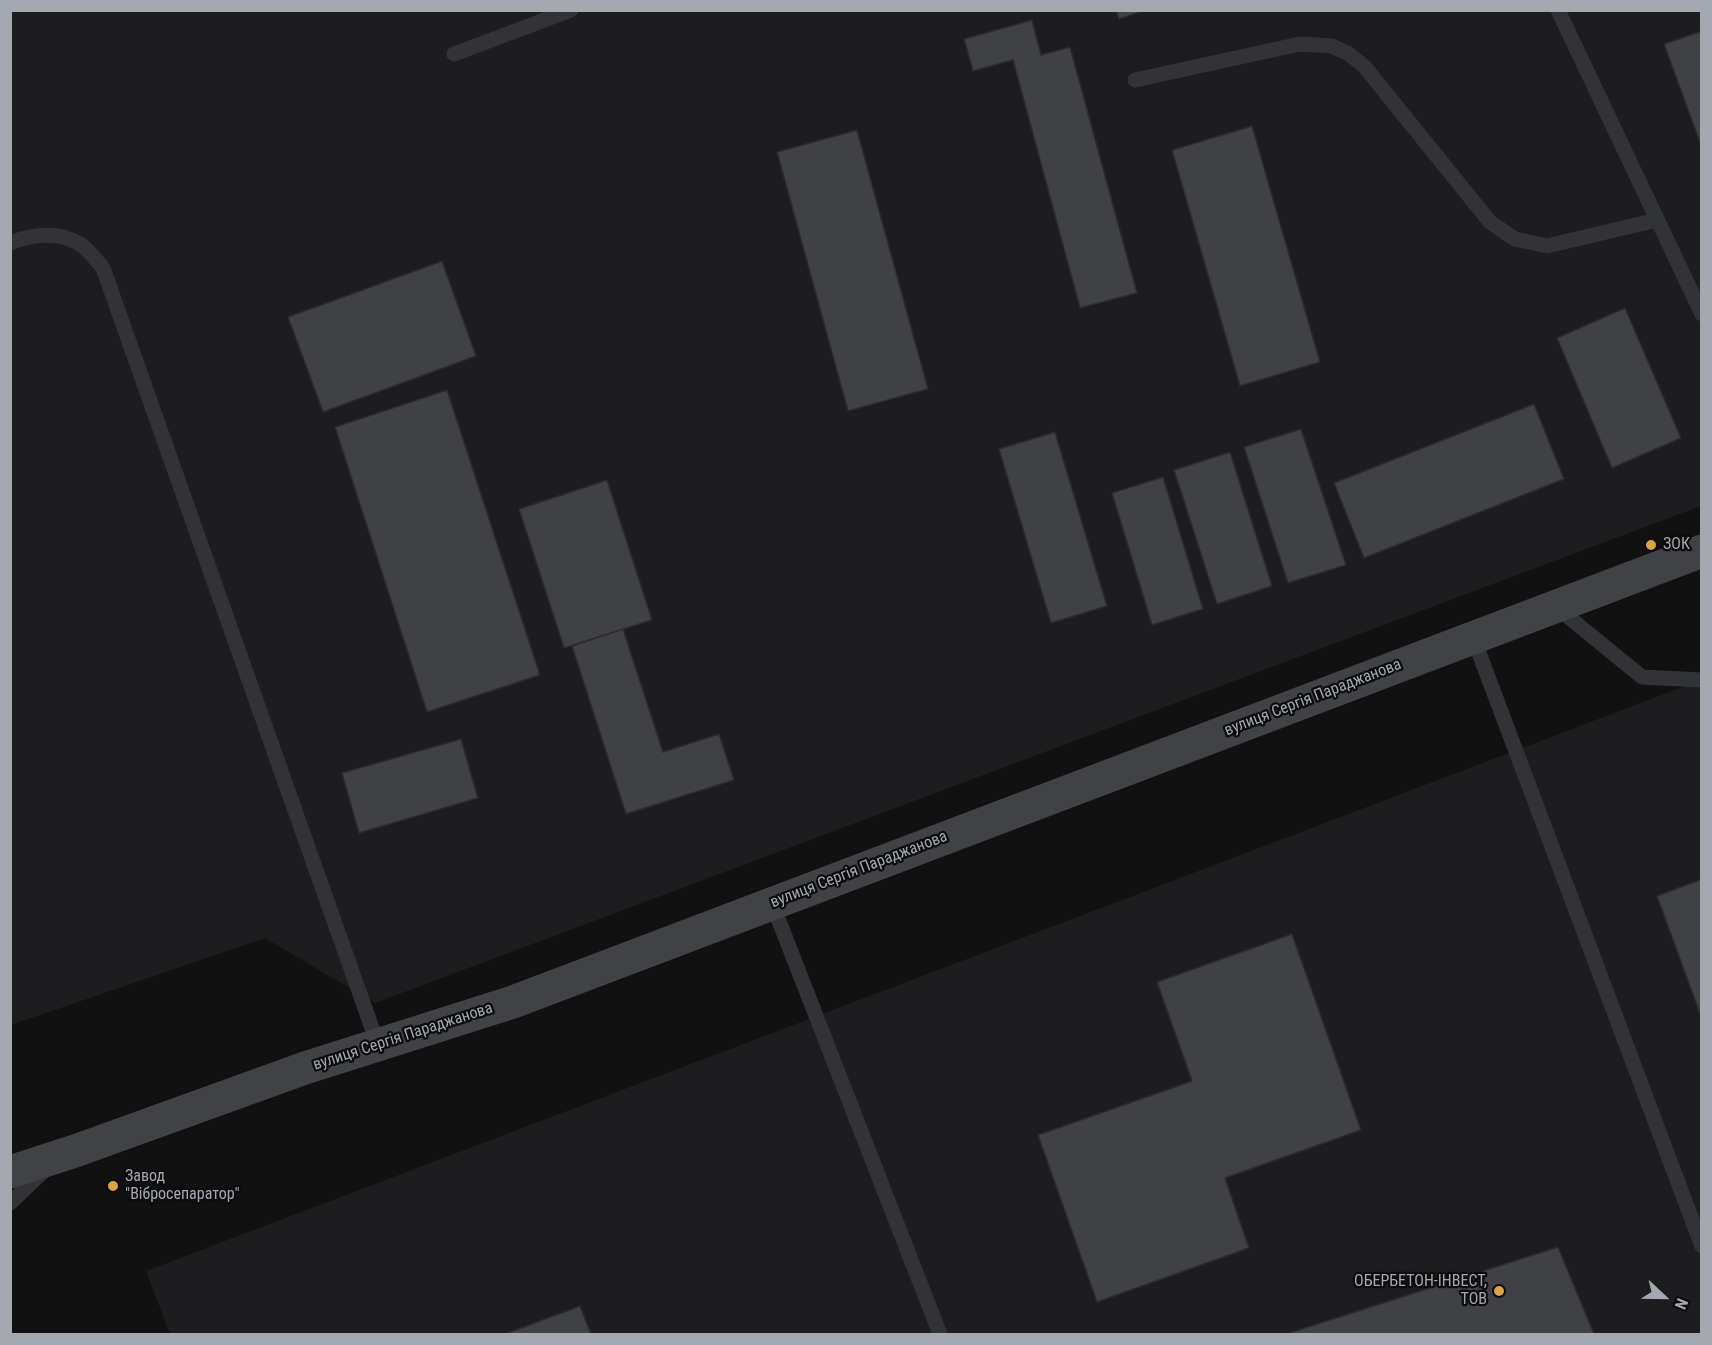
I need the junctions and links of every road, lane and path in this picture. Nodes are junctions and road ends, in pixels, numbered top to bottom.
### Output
1 (571, 10) edge
2 (1558, 10) edge
3 (454, 54) dead end
4 (1135, 80) dead end
5 (1657, 220) junction
6 (10, 243) edge
7 (1701, 314) edge
8 (1701, 551) edge
9 (1555, 606) junction
10 (1473, 637) junction
11 (1701, 680) edge
12 (772, 903) junction
13 (378, 1045) junction
14 (60, 1155) junction
15 (10, 1172) edge
16 (10, 1203) edge
17 (1701, 1246) edge
18 (940, 1335) edge

1 - 3 lane
2 - 5 lane
4 - 5 lane
5 - 7 lane
6 - 13 lane
8 - 9 main road, вулиця Сергія Параджанова
9 - 10 main road, вулиця Сергія Параджанова
9 - 11 lane
10 - 12 main road, вулиця Сергія Параджанова
10 - 17 lane
12 - 13 main road, вулиця Сергія Параджанова
12 - 18 lane
13 - 14 main road, вулиця Сергія Параджанова
14 - 15 main road, вулиця Сергія Параджанова
14 - 16 lane

